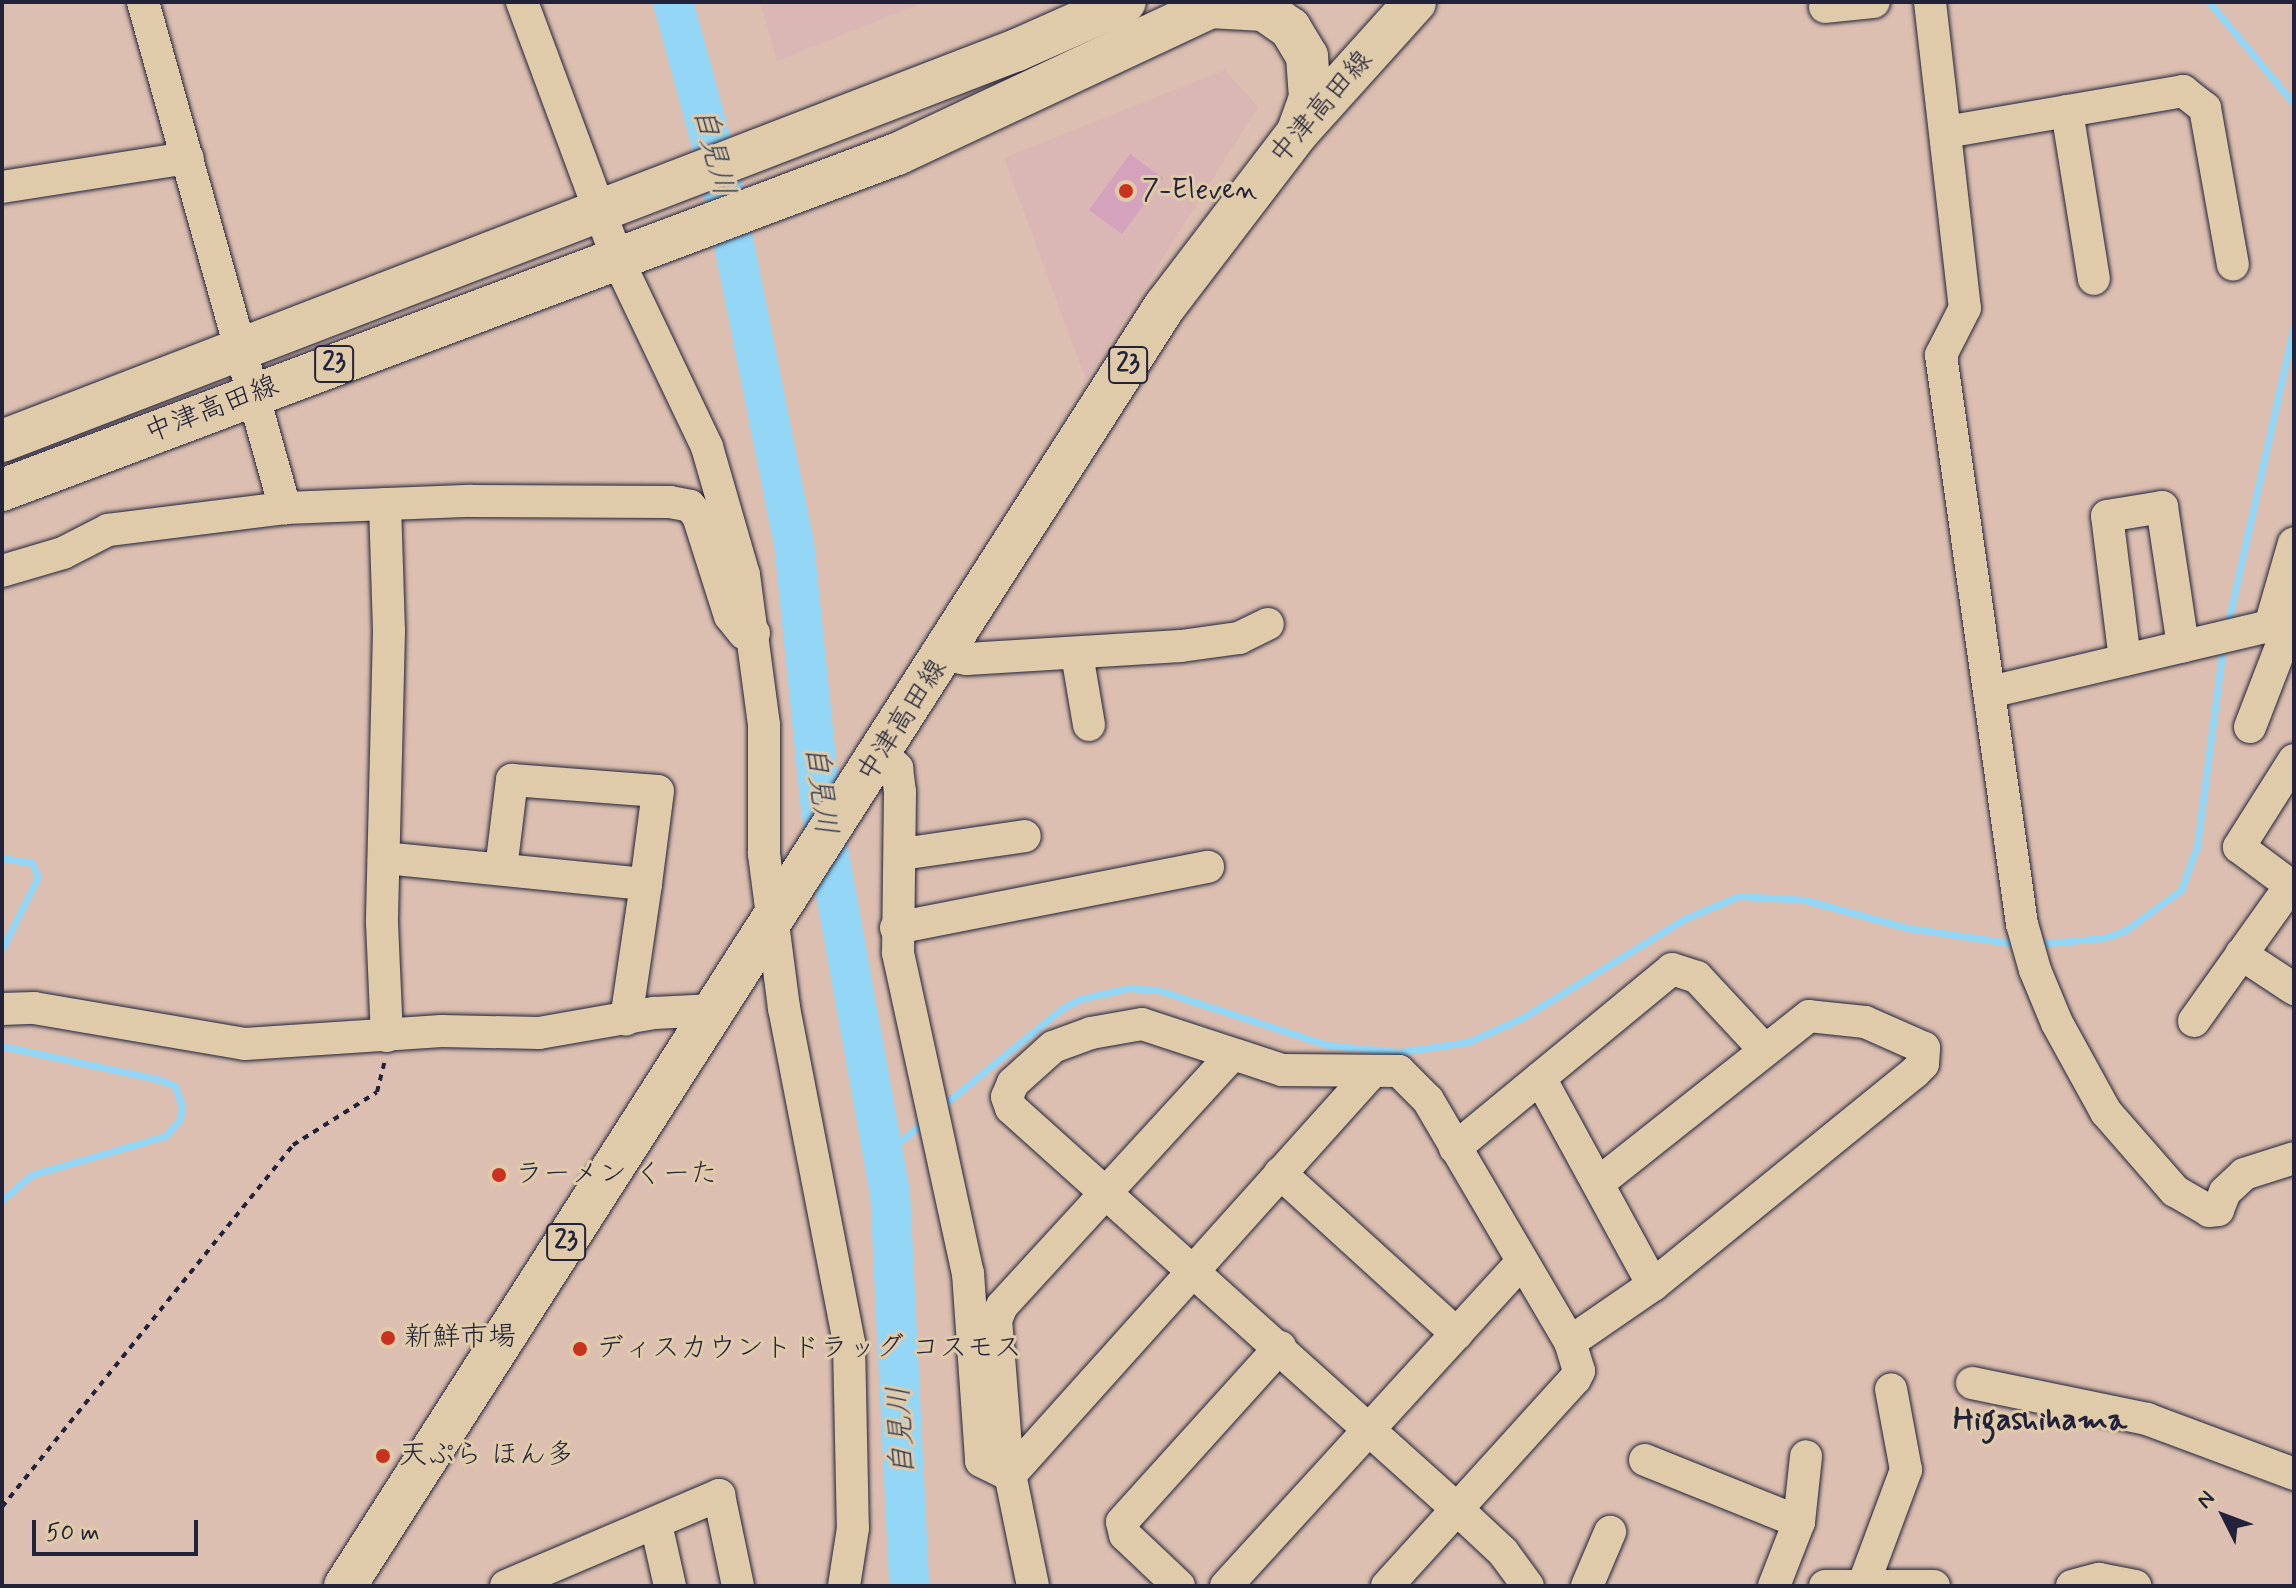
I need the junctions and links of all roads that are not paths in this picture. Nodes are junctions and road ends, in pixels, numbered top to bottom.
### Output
1 (143, 2) edge
2 (522, 2) edge
3 (1125, 2) edge
4 (1415, 2) edge
5 (1874, 2) edge
6 (1930, 2) edge
7 (1215, 5) edge
8 (1825, 7) dead end
9 (2067, 111) junction
10 (1298, 132) junction
11 (1946, 132) junction
12 (188, 158) junction
13 (2, 187) edge
14 (617, 258) junction
15 (2233, 265) dead end
16 (2094, 279) dead end
17 (242, 348) junction
18 (255, 393) junction
19 (2, 441) edge
20 (2, 490) edge
21 (385, 504) junction
22 (285, 508) junction
23 (2294, 543) edge
24 (2, 571) edge
25 (2285, 622) edge
26 (1268, 624) dead end
27 (754, 633) junction
28 (2183, 646) junction
29 (1077, 654) junction
30 (946, 655) junction
31 (2125, 660) junction
32 (1990, 692) junction
33 (1089, 725) dead end
34 (2250, 727) dead end
35 (881, 755) junction
36 (2294, 760) edge
37 (1025, 836) dead end
38 (902, 854) junction
39 (384, 858) junction
40 (1208, 867) dead end
41 (501, 869) junction
42 (646, 884) junction
43 (2292, 886) edge
44 (781, 910) junction
45 (896, 928) junction
46 (2241, 954) junction
47 (2294, 989) edge
48 (2, 1009) edge
49 (715, 1010) junction
50 (626, 1020) junction
51 (2194, 1021) dead end
52 (387, 1036) junction
53 (1763, 1048) junction
54 (1230, 1057) junction
55 (1372, 1072) junction
56 (1540, 1078) junction
57 (1455, 1148) junction
58 (2294, 1158) edge
59 (1280, 1173) junction
60 (1598, 1183) junction
61 (1108, 1191) junction
62 (1521, 1263) junction
63 (1194, 1268) junction
64 (1653, 1285) junction
65 (1457, 1334) junction
66 (1570, 1342) junction
67 (1280, 1347) junction
68 (1972, 1383) dead end
69 (1891, 1389) dead end
70 (1370, 1429) junction
71 (1806, 1456) dead end
72 (1645, 1460) dead end
73 (2294, 1474) edge
74 (1010, 1475) junction
75 (1457, 1509) junction
76 (1799, 1522) junction
77 (656, 1524) junction
78 (1610, 1532) dead end
79 (580, 1573) edge
80 (1864, 1583) junction
81 (2132, 1585) edge
82 (345, 1586) edge
83 (506, 1586) edge
84 (670, 1586) edge
85 (738, 1586) edge
86 (844, 1586) edge
87 (1033, 1586) edge
88 (1179, 1586) edge
89 (1226, 1586) edge
90 (1387, 1586) edge
91 (1528, 1586) edge
92 (1587, 1586) edge
93 (1774, 1586) edge
94 (1825, 1586) edge
95 (1934, 1586) edge
96 (2072, 1586) edge

1 - 12 street
2 - 14 street
3 - 17 main road, 中津高田線 / 23
4 - 10 main road, 中津高田線 / 23
5 - 8 street
6 - 11 street
7 - 10 main road
7 - 14 main road, 中津高田線 / 23
9 - 11 street
9 - 15 street
9 - 16 street
10 - 30 main road, 中津高田線 / 23
11 - 32 street
12 - 13 street
12 - 17 street
14 - 18 main road, 中津高田線 / 23
14 - 27 street
17 - 18 street
17 - 19 main road, 中津高田線 / 23
18 - 20 main road, 中津高田線 / 23
18 - 22 street
21 - 22 street
21 - 27 street
21 - 39 street
22 - 24 street
23 - 25 street
25 - 28 street
25 - 34 street
26 - 29 street
27 - 44 street
28 - 31 street
28 - 31 street
29 - 30 street
29 - 33 street
30 - 35 main road, 中津高田線 / 23
31 - 32 street
32 - 58 street
35 - 38 street
35 - 44 main road, 中津高田線 / 23
36 - 43 street
37 - 38 street
38 - 45 street
39 - 41 street
39 - 52 street
40 - 45 street
41 - 42 street
41 - 42 street
42 - 50 street
43 - 46 street
44 - 49 main road, 中津高田線 / 23
44 - 86 street
45 - 74 street
46 - 47 street
46 - 51 street
48 - 52 street
49 - 50 street
49 - 82 main road, 中津高田線 / 23
50 - 52 street
53 - 56 street
53 - 60 street
53 - 64 street
54 - 55 street
54 - 61 street
54 - 61 street
55 - 57 street
55 - 59 street
56 - 57 street
56 - 60 street
57 - 62 street
59 - 63 street
59 - 65 street
60 - 64 street
61 - 63 street
61 - 74 street
62 - 65 street
62 - 66 street
63 - 67 street
63 - 74 street
64 - 66 street
65 - 70 street
66 - 75 street
67 - 70 street
67 - 88 street
68 - 73 street
69 - 80 street
70 - 75 street
70 - 89 street
71 - 76 street
72 - 76 street
74 - 87 street
75 - 90 street
75 - 91 street
76 - 93 street
77 - 79 street
77 - 84 street
77 - 85 street
78 - 92 street
79 - 83 street
80 - 94 street
80 - 95 street
81 - 96 street

